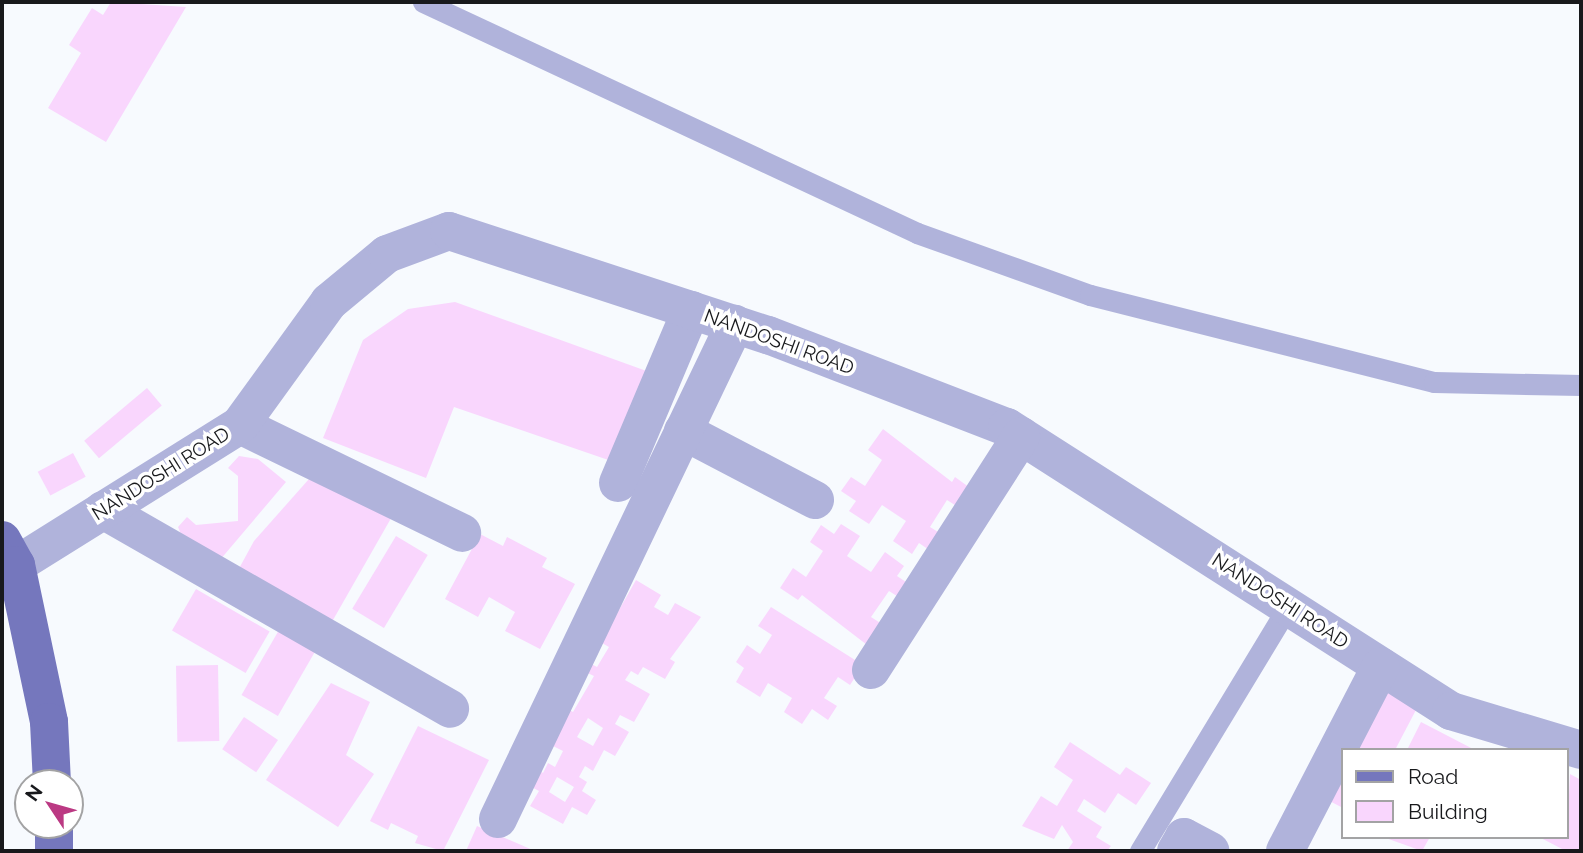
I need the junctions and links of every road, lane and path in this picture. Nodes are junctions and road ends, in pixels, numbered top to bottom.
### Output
1 (422, 2) edge
2 (691, 310) junction
3 (736, 324) junction
4 (1581, 385) edge
5 (240, 425) junction
6 (683, 431) junction
7 (1021, 436) junction
8 (618, 483) dead end
9 (815, 500) dead end
10 (103, 510) junction
11 (462, 533) dead end
12 (9, 553) edge
13 (1288, 607) junction
14 (1381, 666) junction
15 (871, 670) dead end
16 (450, 709) dead end
17 (1581, 750) edge
18 (51, 769) edge
19 (498, 819) dead end
20 (1140, 851) edge
21 (1176, 851) edge
22 (1210, 851) edge
23 (1285, 851) edge

1 - 4 lane
2 - 3 street, NANDOSHI ROAD
2 - 5 street, NANDOSHI ROAD
2 - 8 street
3 - 6 street
3 - 7 street, NANDOSHI ROAD
5 - 10 street, NANDOSHI ROAD
5 - 11 street
6 - 9 street
6 - 19 street
7 - 13 street, NANDOSHI ROAD
7 - 15 street
10 - 12 street, NANDOSHI ROAD
10 - 16 street
12 - 18 main road
13 - 14 street, NANDOSHI ROAD
13 - 20 lane
14 - 17 street, NANDOSHI ROAD
14 - 23 street
21 - 22 street

